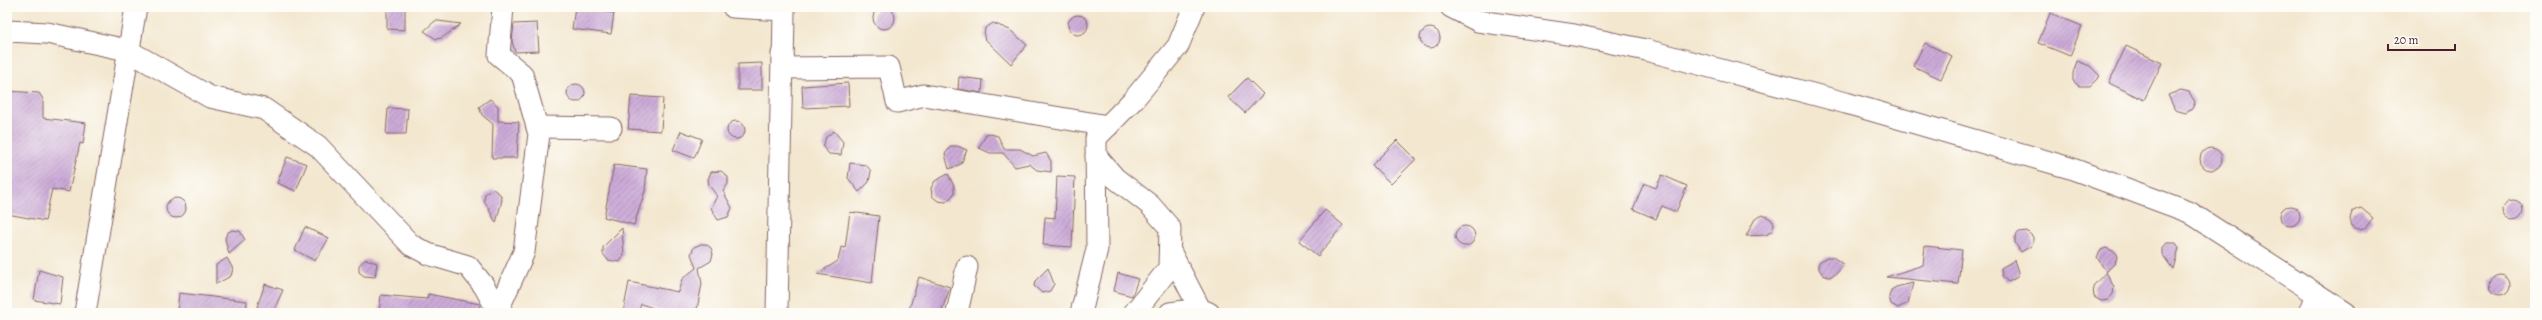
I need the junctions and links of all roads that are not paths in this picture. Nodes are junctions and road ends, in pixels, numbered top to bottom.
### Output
1 (136, 7) edge
2 (503, 7) edge
3 (733, 7) edge
4 (1194, 7) edge
5 (1451, 7) edge
6 (784, 9) edge
7 (7, 31) edge
8 (127, 50) junction
9 (1108, 126) junction
10 (537, 127) junction
11 (611, 128) dead end
12 (1096, 156) junction
13 (1170, 251) junction
14 (967, 267) dead end
15 (2313, 304) edge
16 (498, 311) edge
17 (1205, 311) edge
18 (85, 313) edge
19 (777, 313) edge
20 (957, 313) edge
21 (1081, 313) edge
22 (1134, 313) edge
23 (1170, 313) edge
24 (2346, 313) edge

1 - 8 street
2 - 10 street
3 - 6 street
4 - 9 street
5 - 15 street
6 - 9 street
6 - 19 street
7 - 8 street
8 - 16 street
8 - 18 street
9 - 12 street
10 - 11 street
10 - 16 street
12 - 13 street
12 - 21 street
13 - 17 street
13 - 22 street
14 - 20 street
15 - 24 street
17 - 23 street

